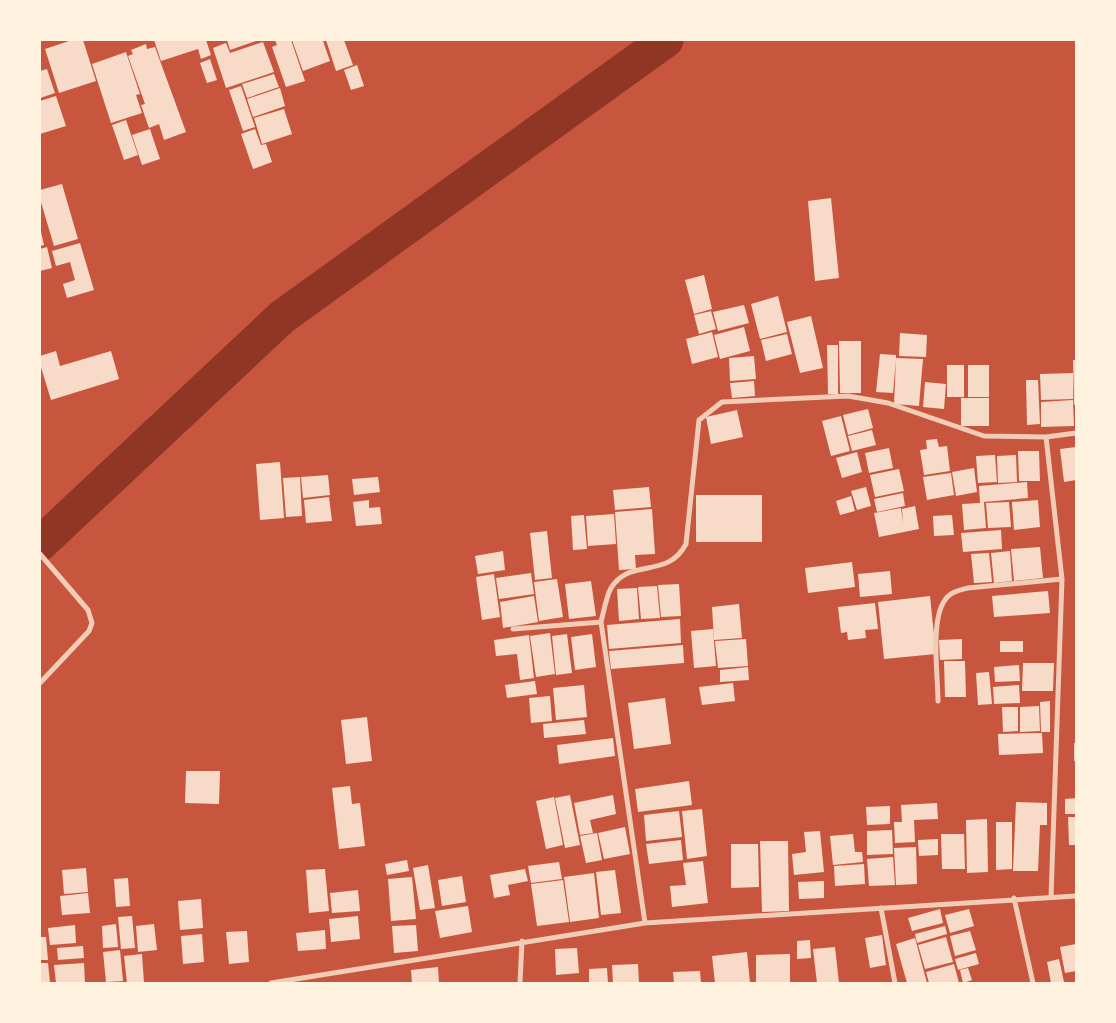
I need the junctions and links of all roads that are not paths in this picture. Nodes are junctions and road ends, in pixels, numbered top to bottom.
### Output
1 (1076, 433) edge
2 (1046, 437) junction
3 (40, 554) edge
4 (1062, 579) junction
5 (601, 622) junction
6 (513, 629) dead end
7 (40, 683) edge
8 (938, 701) dead end
9 (1076, 896) edge
10 (1051, 897) junction
11 (1014, 898) junction
12 (881, 908) junction
13 (645, 923) junction
14 (522, 942) junction
15 (271, 983) edge
16 (520, 983) edge
17 (895, 983) edge
18 (1033, 983) edge

1 - 2 street
2 - 4 street
2 - 5 street
3 - 7 street
4 - 8 street
4 - 10 street
5 - 6 street
5 - 13 street
9 - 10 street
10 - 11 street
11 - 12 street
11 - 18 street
12 - 13 street
12 - 17 street
13 - 14 street
14 - 15 street
14 - 16 street

